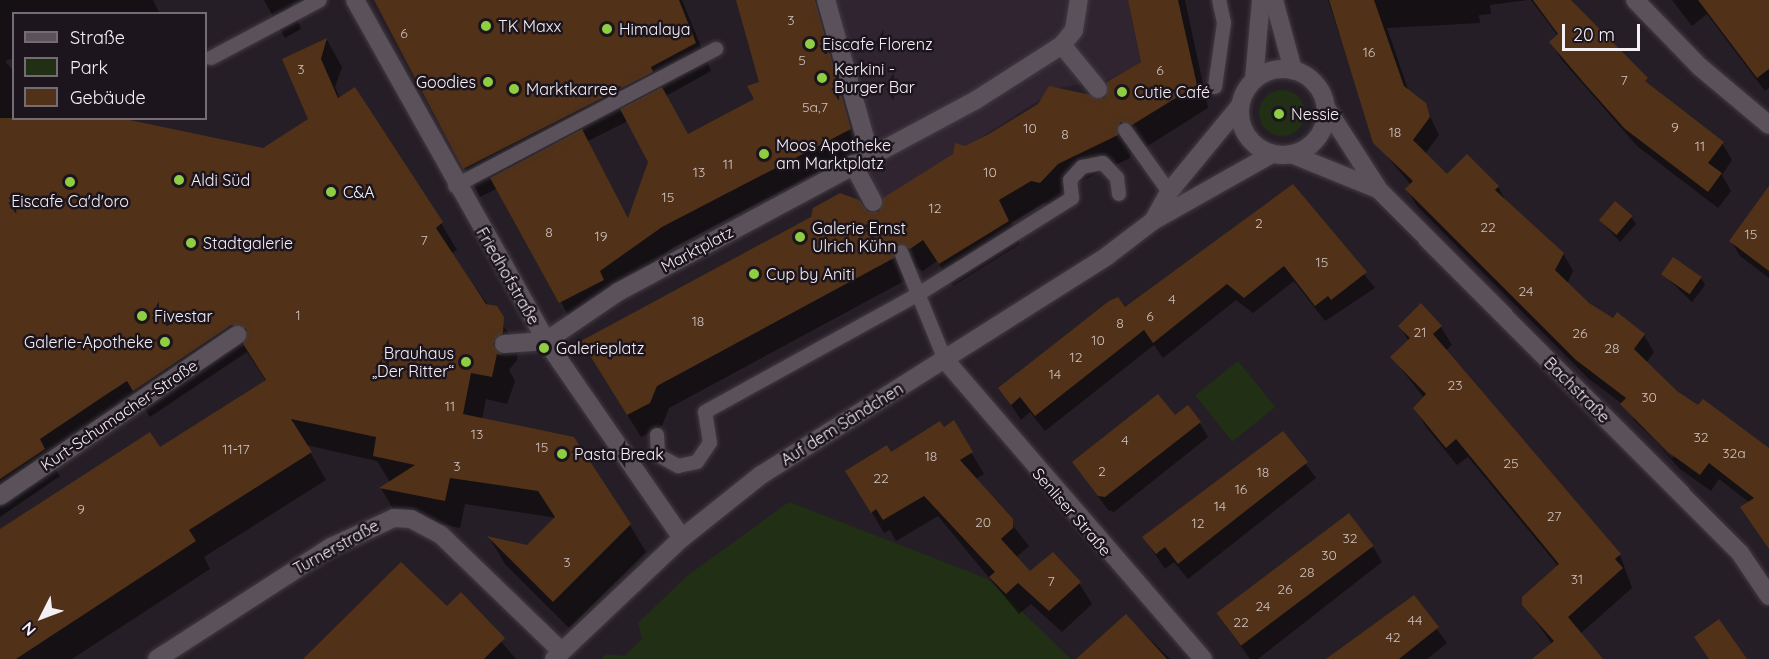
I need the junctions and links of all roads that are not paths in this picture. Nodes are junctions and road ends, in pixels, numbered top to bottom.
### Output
1 (320, 0) edge
2 (355, 0) edge
3 (826, 0) edge
4 (1079, 0) edge
5 (1219, 0) edge
6 (1262, 0) edge
7 (1274, 0) edge
8 (1635, 0) edge
9 (1062, 45) junction
10 (716, 49) dead end
11 (211, 58) dead end
12 (1293, 70) junction
13 (1254, 80) junction
14 (1215, 87) dead end
15 (1098, 89) dead end
16 (1240, 106) junction
17 (1327, 109) junction
18 (1769, 125) edge
19 (1125, 130) dead end
20 (1272, 154) junction
21 (1291, 154) junction
22 (870, 155) junction
23 (853, 164) junction
24 (455, 186) junction
25 (1379, 190) junction
26 (1169, 192) junction
27 (1119, 194) dead end
28 (873, 202) dead end
29 (1153, 221) junction
30 (902, 252) dead end
31 (917, 295) junction
32 (237, 335) dead end
33 (546, 341) junction
34 (504, 344) dead end
35 (945, 360) junction
36 (657, 435) dead end
37 (0, 496) edge
38 (682, 538) junction
39 (1769, 596) edge
40 (558, 655) edge
41 (157, 659) edge
42 (1203, 659) edge

1 - 11 lane
2 - 24 street, Friedhofstraße
3 - 22 street
4 - 9 street, Marktplatz
5 - 14 lane
6 - 13 street
7 - 12 street
8 - 18 street
9 - 15 street
9 - 22 street, Marktplatz
10 - 24 lane
12 - 13 street
12 - 17 street
13 - 16 street
16 - 20 street
16 - 26 street, Auf dem Sändchen
17 - 21 street
17 - 25 street, Bachstraße
19 - 26 lane
20 - 21 street
20 - 29 street, Auf dem Sändchen
21 - 25 street, Bachstraße
22 - 23 street, Marktplatz
23 - 28 street
23 - 33 street, Marktplatz
24 - 33 street, Friedhofstraße
25 - 39 street, Bachstraße
26 - 29 street, Auf dem Sändchen
27 - 31 lane
29 - 35 street, Auf dem Sändchen
30 - 31 lane
31 - 35 lane
31 - 36 lane
32 - 37 street, Kurt-Schumacher-Straße
33 - 34 street
33 - 38 street, Friedhofstraße
35 - 38 street, Auf dem Sändchen
35 - 42 street, Senliser Straße
38 - 40 street, Auf dem Sändchen
40 - 41 street, Turnerstraße

